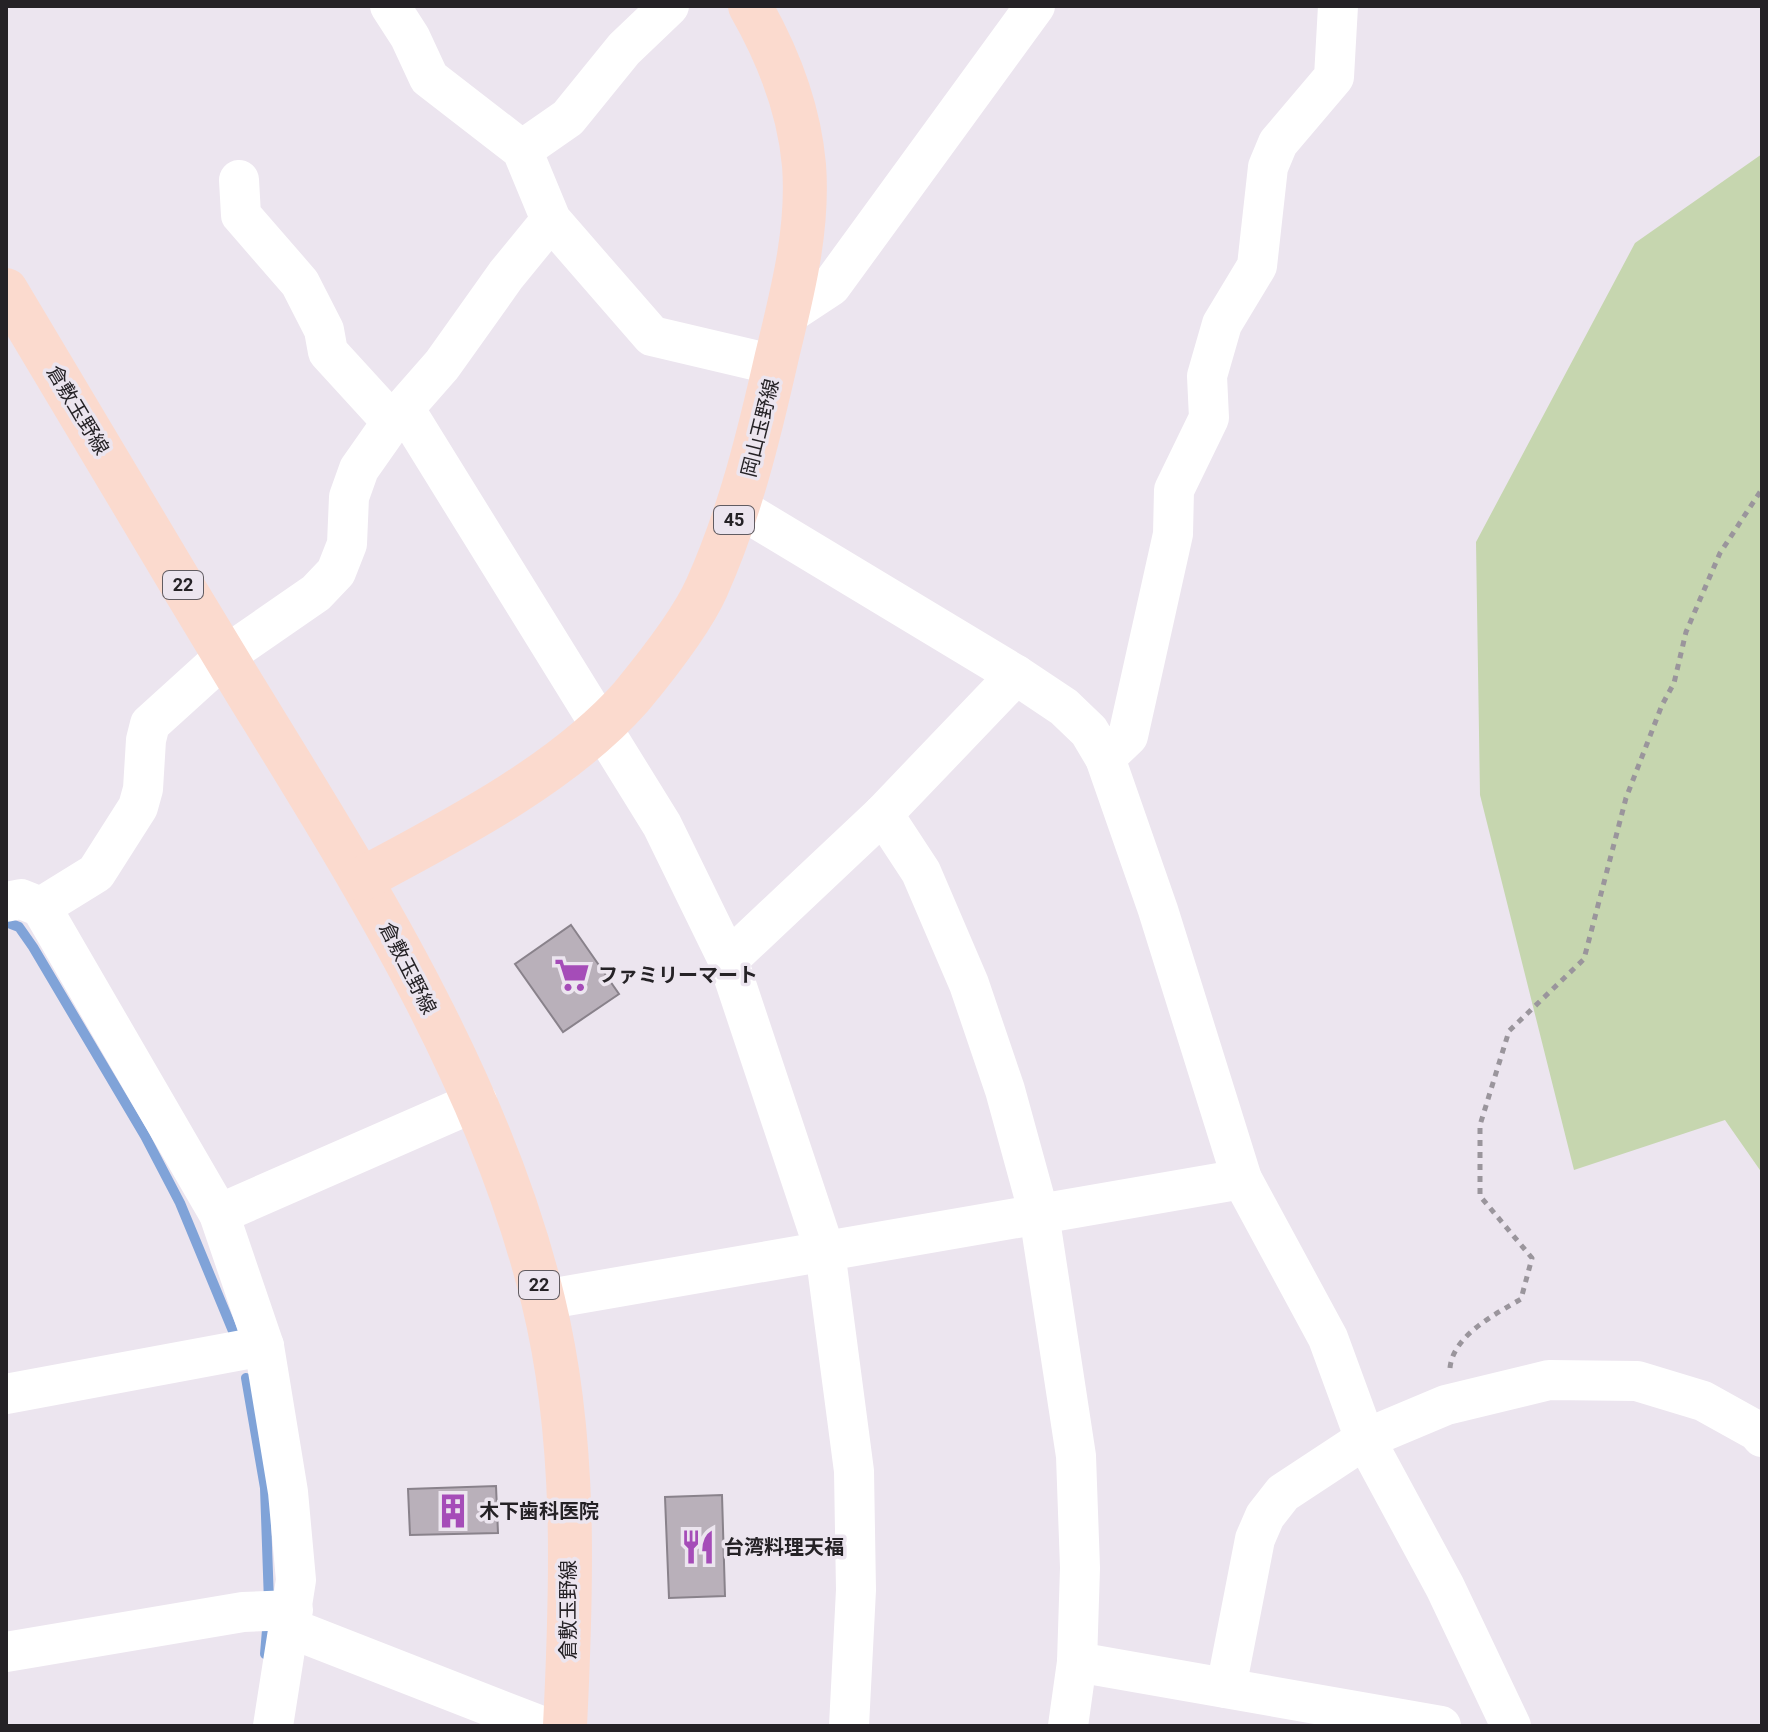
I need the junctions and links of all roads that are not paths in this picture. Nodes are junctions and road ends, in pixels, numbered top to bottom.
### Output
1 (390, 6) edge
2 (669, 6) edge
3 (750, 6) edge
4 (1035, 6) edge
5 (1338, 6) edge
6 (522, 150) junction
7 (239, 180) dead end
8 (551, 220) junction
9 (6, 290) edge
10 (787, 315) junction
11 (775, 365) junction
12 (398, 415) junction
13 (739, 508) junction
14 (225, 656) junction
15 (1016, 675) junction
16 (601, 727) junction
17 (1105, 758) junction
18 (883, 814) junction
19 (362, 879) junction
20 (23, 904) edge
21 (728, 960) junction
22 (477, 1101) junction
23 (1242, 1179) junction
24 (219, 1214) junction
25 (1039, 1214) junction
26 (825, 1251) junction
27 (543, 1300) junction
28 (264, 1346) junction
29 (6, 1394) edge
30 (1762, 1437) edge
31 (1365, 1439) junction
32 (292, 1619) junction
33 (6, 1652) edge
34 (1077, 1662) junction
35 (1226, 1688) junction
36 (273, 1726) edge
37 (541, 1726) edge
38 (565, 1726) edge
39 (849, 1726) edge
40 (1068, 1726) edge
41 (1441, 1726) edge
42 (1511, 1726) edge

1 - 6 street
2 - 6 street
3 - 10 main road, 岡山玉野線 / 45
4 - 10 street
5 - 17 street
6 - 8 street
7 - 12 street
8 - 11 street
8 - 12 street
9 - 14 main road, 倉敷玉野線 / 22
10 - 11 main road, 岡山玉野線 / 45
11 - 13 main road, 岡山玉野線 / 45
12 - 14 street
12 - 16 street
13 - 15 street
13 - 16 main road, 岡山玉野線 / 45
14 - 19 main road, 倉敷玉野線 / 22
14 - 20 street
15 - 17 street
15 - 18 street
16 - 19 main road, 岡山玉野線 / 45
16 - 21 street
17 - 23 street
18 - 21 street
18 - 25 street
19 - 22 main road, 倉敷玉野線 / 22
20 - 24 street
21 - 26 street
22 - 24 street
22 - 27 main road, 倉敷玉野線 / 22
23 - 25 street
23 - 31 street
24 - 28 street
25 - 26 street
25 - 34 street
26 - 27 street
26 - 39 street
27 - 38 main road, 倉敷玉野線 / 22
28 - 29 street
28 - 32 street
30 - 31 street
31 - 35 street
31 - 42 street
32 - 33 street
32 - 36 street
32 - 37 street
34 - 35 street
34 - 40 street
35 - 41 street

